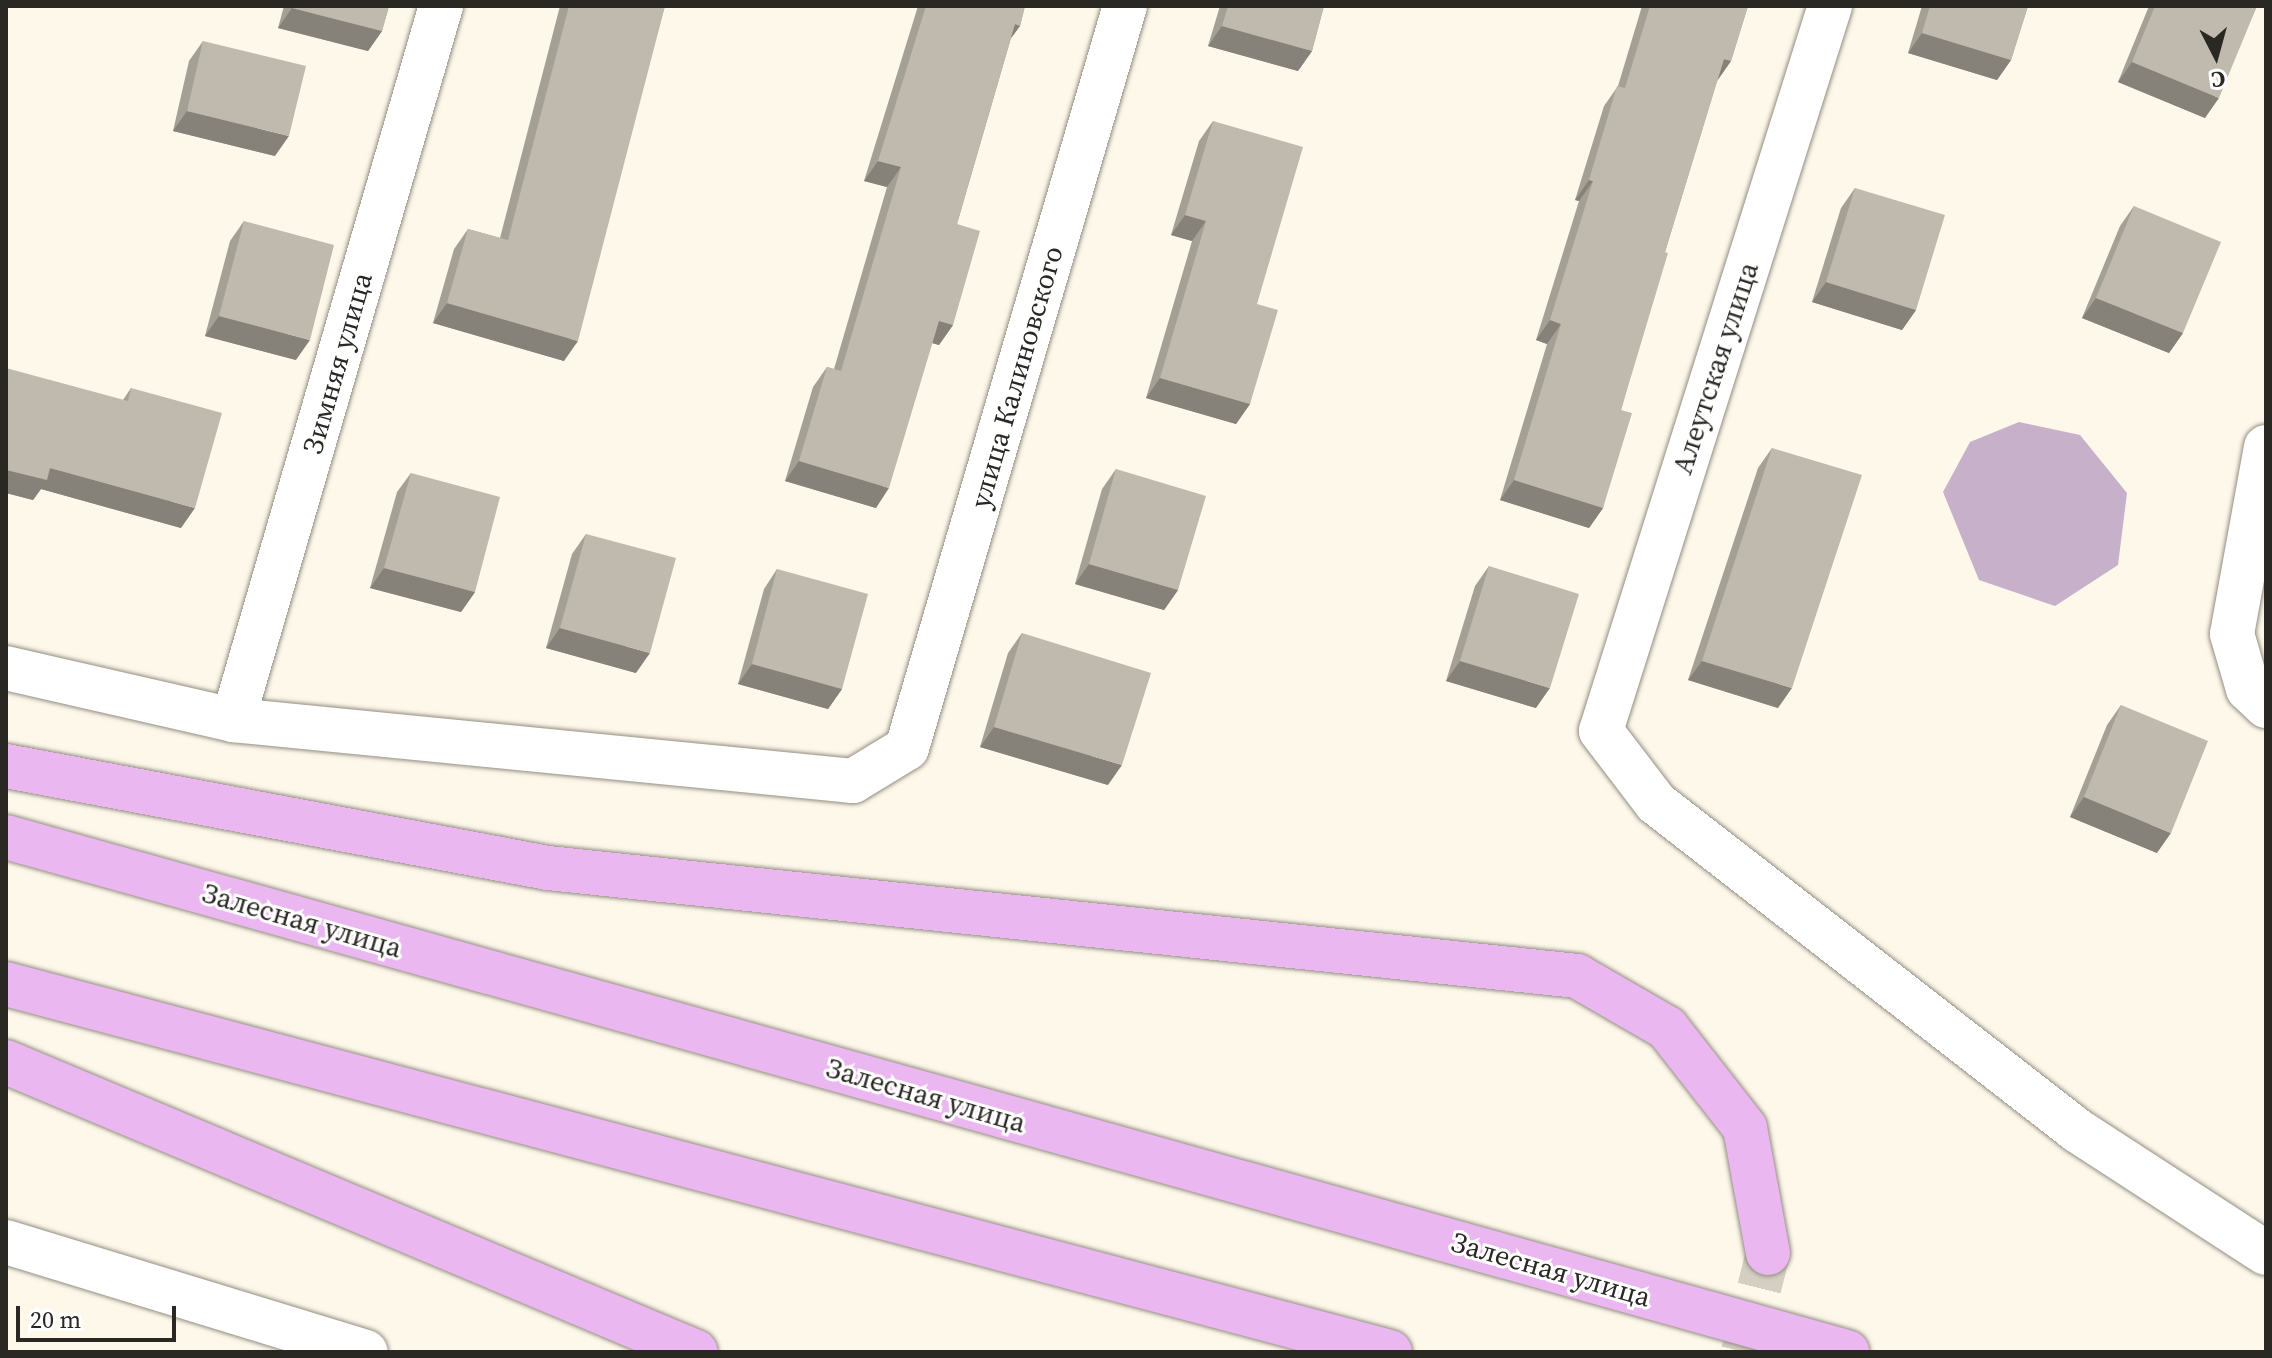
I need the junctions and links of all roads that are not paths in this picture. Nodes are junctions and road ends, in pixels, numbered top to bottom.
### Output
1 (441, 6) edge
2 (1125, 6) edge
3 (1830, 6) edge
4 (2266, 447) edge
5 (6, 668) edge
6 (2266, 706) edge
7 (233, 720) junction
8 (6, 766) edge
9 (6, 837) edge
10 (6, 984) edge
11 (6, 1062) edge
12 (6, 1242) edge
13 (1768, 1253) tunnel mouth
14 (2266, 1253) edge
15 (366, 1352) edge
16 (696, 1352) edge
17 (1390, 1352) edge
18 (1847, 1352) edge

1 - 7 street, Зимняя улица
2 - 7 street, улица Калиновского
3 - 14 street, Алеутская улица
4 - 6 street
5 - 7 street
8 - 13 main road
9 - 18 main road, Залесная улица
10 - 17 main road
11 - 16 main road
12 - 15 street

